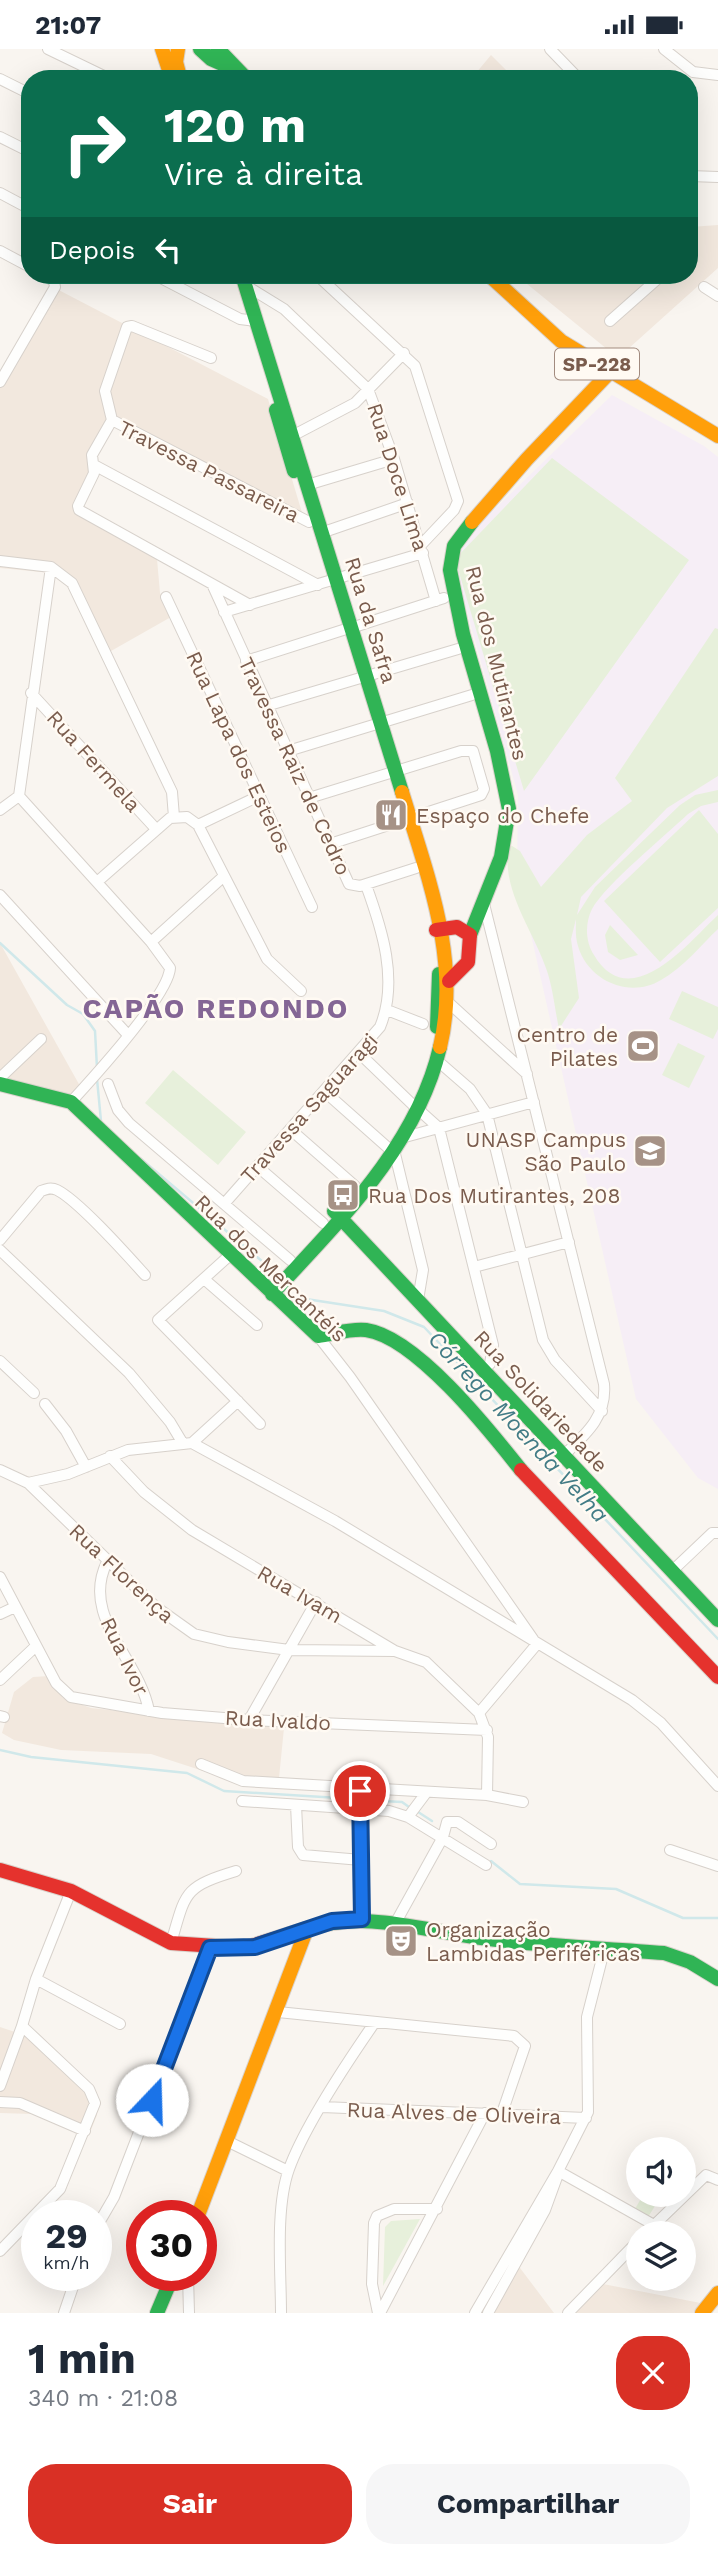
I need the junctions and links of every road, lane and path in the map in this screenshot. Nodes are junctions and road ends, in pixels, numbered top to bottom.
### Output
1 (48, 49) edge
2 (162, 49) edge
3 (178, 49) edge
4 (550, 49) edge
5 (664, 49) edge
6 (213, 51) edge
7 (90, 70) edge
8 (169, 70) edge
9 (178, 70) edge
10 (236, 70) edge
11 (570, 70) edge
12 (690, 70) edge
13 (698, 73) edge
14 (718, 75) edge
15 (0, 79) edge
16 (21, 90) edge
17 (0, 137) edge
18 (21, 148) edge
19 (698, 176) edge
20 (718, 177) edge
21 (0, 193) edge
22 (21, 204) edge
23 (0, 251) edge
24 (21, 262) edge
25 (54, 284) edge
26 (174, 284) edge
27 (237, 284) edge
28 (244, 284) edge
29 (249, 284) edge
30 (331, 284) edge
31 (498, 284) edge
32 (649, 284) edge
33 (704, 287) dead end
34 (718, 296) edge
35 (252, 321) junction
36 (610, 321) dead end
37 (404, 353) junction
38 (211, 358) dead end
39 (610, 372) junction
40 (0, 382) edge
41 (368, 389) junction
42 (112, 420) junction
43 (294, 435) junction
44 (718, 436) edge
45 (394, 459) junction
46 (94, 465) junction
47 (307, 485) junction
48 (408, 503) junction
49 (309, 522) junction
50 (321, 533) junction
51 (422, 549) junction
52 (0, 561) edge
53 (51, 567) junction
54 (212, 583) junction
55 (327, 583) junction
56 (166, 597) dead end
57 (250, 605) junction
58 (224, 613) junction
59 (347, 629) junction
60 (458, 649) dead end
61 (246, 661) junction
62 (361, 677) junction
63 (31, 693) junction
64 (472, 695) dead end
65 (266, 706) junction
66 (377, 724) junction
67 (288, 751) junction
68 (391, 772) junction
69 (19, 796) junction
70 (259, 796) junction
71 (309, 798) junction
72 (0, 810) edge
73 (173, 817) junction
74 (406, 819) junction
75 (198, 825) junction
76 (156, 829) junction
77 (330, 844) junction
78 (416, 868) junction
79 (224, 876) junction
80 (97, 883) junction
81 (366, 885) junction
82 (0, 895) edge
83 (483, 900) junction
84 (312, 907) dead end
85 (439, 929) junction
86 (470, 935) junction
87 (151, 942) junction
88 (449, 981) junction
89 (301, 991) dead end
90 (449, 1003) junction
91 (387, 1010) junction
92 (422, 1024) dead end
93 (128, 1035) junction
94 (41, 1039) dead end
95 (358, 1052) junction
96 (439, 1062) junction
97 (527, 1074) junction
98 (0, 1078) edge
99 (0, 1084) edge
100 (108, 1084) dead end
101 (324, 1091) junction
102 (76, 1097) junction
103 (534, 1102) junction
104 (416, 1108) junction
105 (487, 1114) junction
106 (439, 1128) junction
107 (290, 1129) junction
108 (405, 1137) junction
109 (391, 1151) junction
110 (257, 1166) junction
111 (355, 1186) junction
112 (223, 1204) junction
113 (340, 1210) junction
114 (323, 1223) junction
115 (0, 1240) edge
116 (569, 1243) junction
117 (0, 1249) edge
118 (230, 1255) junction
119 (521, 1255) junction
120 (292, 1263) junction
121 (474, 1267) junction
122 (145, 1275) dead end
123 (204, 1279) junction
124 (271, 1288) junction
125 (420, 1295) junction
126 (257, 1325) dead end
127 (318, 1336) junction
128 (0, 1361) edge
129 (490, 1364) junction
130 (34, 1393) dead end
131 (238, 1401) junction
132 (45, 1404) dead end
133 (602, 1411) junction
134 (260, 1424) dead end
135 (187, 1443) junction
136 (567, 1453) junction
137 (110, 1456) junction
138 (86, 1467) junction
139 (0, 1470) edge
140 (28, 1483) junction
141 (718, 1533) edge
142 (107, 1562) junction
143 (675, 1568) junction
144 (0, 1577) edge
145 (316, 1602) junction
146 (15, 1607) junction
147 (718, 1607) edge
148 (0, 1614) edge
149 (718, 1620) edge
150 (537, 1644) junction
151 (36, 1646) junction
152 (289, 1650) junction
153 (395, 1651) junction
154 (718, 1677) edge
155 (0, 1680) edge
156 (149, 1711) junction
157 (479, 1713) junction
158 (249, 1720) junction
159 (487, 1730) junction
160 (201, 1765) dead end
161 (718, 1786) edge
162 (360, 1790) junction
163 (487, 1795) junction
164 (423, 1796) junction
165 (242, 1801) dead end
166 (523, 1802) dead end
167 (296, 1805) junction
168 (360, 1806) junction
169 (409, 1815) junction
170 (443, 1837) junction
171 (491, 1844) dead end
172 (670, 1850) dead end
173 (361, 1860) junction
174 (486, 1865) dead end
175 (718, 1866) edge
176 (0, 1870) edge
177 (236, 1871) dead end
178 (71, 1891) junction
179 (362, 1919) junction
180 (396, 1922) junction
181 (306, 1931) junction
182 (171, 1943) junction
183 (605, 1947) junction
184 (210, 1948) junction
185 (36, 1979) junction
186 (718, 1979) edge
187 (278, 2012) junction
188 (375, 2021) junction
189 (120, 2024) dead end
190 (22, 2026) junction
191 (0, 2086) edge
192 (0, 2102) edge
193 (322, 2107) junction
194 (485, 2113) junction
195 (502, 2113) junction
196 (586, 2118) junction
197 (85, 2131) junction
198 (227, 2141) junction
199 (288, 2171) junction
200 (558, 2171) junction
201 (718, 2180) edge
202 (112, 2200) edge
203 (204, 2200) edge
204 (437, 2209) junction
205 (637, 2221) edge
206 (658, 2221) edge
207 (0, 2251) edge
208 (626, 2253) edge
209 (72, 2291) edge
210 (166, 2291) edge
211 (188, 2291) edge
212 (717, 2297) edge
213 (64, 2313) edge
214 (157, 2313) edge
215 (189, 2313) edge
216 (281, 2313) edge
217 (379, 2313) edge
218 (475, 2313) edge
219 (488, 2313) edge
220 (568, 2313) edge
221 (702, 2313) edge

1 - 7 street
2 - 8 main road
3 - 9 main road
4 - 11 street
5 - 12 street
6 - 10 main road
13 - 14 street
15 - 16 street
17 - 18 street
19 - 20 street
21 - 22 street
23 - 24 street
25 - 40 street
26 - 35 street
27 - 35 main road, Rua da Safra
28 - 35 main road, Rua da Safra
29 - 41 street, Rua Doce Lima
30 - 37 street
31 - 39 main road, SP-228
32 - 36 street
33 - 34 street
35 - 43 main road, Rua da Safra
35 - 49 main road, Rua da Safra
37 - 41 street
37 - 51 street
38 - 42 street
39 - 44 main road, SP-228
39 - 83 main road, Rua dos Mutirantes
41 - 43 street
41 - 45 street, Rua Doce Lima
42 - 46 street, Travessa Passareira
42 - 49 street, Travessa Passareira
43 - 47 main road, Rua da Safra
45 - 47 street
45 - 48 street, Rua Doce Lima
46 - 54 street, Travessa Passareira
46 - 55 street
47 - 50 main road, Rua da Safra
48 - 50 street
48 - 51 street, Rua Doce Lima
49 - 55 main road, Rua da Safra
50 - 55 main road, Rua da Safra
51 - 55 street
51 - 59 street, Rua Doce Lima
52 - 53 street
53 - 63 street
53 - 73 street
54 - 57 street, Travessa Passareira
54 - 58 street, Travessa Raiz de Cedro
55 - 57 street
55 - 59 main road, Rua da Safra
56 - 70 street, Rua Lapa dos Esteios
57 - 58 street
58 - 61 street, Travessa Raiz de Cedro
59 - 61 street, Rua Doce Lima
59 - 62 main road, Rua da Safra
60 - 62 street
61 - 65 street, Travessa Raiz de Cedro
62 - 65 street
62 - 66 main road, Rua da Safra
63 - 69 street
63 - 76 street, Rua Fermela
64 - 66 street
65 - 67 street, Travessa Raiz de Cedro
66 - 67 street
66 - 68 main road, Rua da Safra
67 - 71 street, Travessa Raiz de Cedro
68 - 71 street
68 - 74 main road, Rua da Safra
68 - 74 street
69 - 72 street
69 - 80 street
70 - 75 street
70 - 84 street, Rua Lapa dos Esteios
71 - 77 street, Travessa Raiz de Cedro
73 - 75 street
73 - 76 street
74 - 77 street
74 - 78 main road, Rua da Safra
74 - 85 main road, Rua da Safra
75 - 79 street
76 - 80 street
77 - 81 street, Travessa Raiz de Cedro
78 - 81 street, Travessa Raiz de Cedro
78 - 85 main road, Rua da Safra
79 - 87 street
79 - 89 street
80 - 87 street
81 - 91 street, Travessa Saguaragi
82 - 93 street
83 - 86 main road, Rua dos Mutirantes
83 - 97 street
85 - 86 main road
85 - 88 main road, Rua da Safra
85 - 104 main road
86 - 88 main road, Rua dos Mutirantes
87 - 93 street
88 - 90 main road
90 - 96 main road
90 - 97 street
91 - 92 street
91 - 95 street, Travessa Saguaragi
93 - 102 street
94 - 98 street
95 - 101 street, Travessa Saguaragi
95 - 104 street
96 - 104 main road
96 - 105 street
97 - 103 street
99 - 102 main road, Rua dos Mercantéis
100 - 112 street
101 - 107 street, Travessa Saguaragi
101 - 109 street
102 - 118 main road, Rua dos Mercantéis
103 - 105 street
103 - 116 street
104 - 106 street
104 - 108 main road
104 - 109 main road
105 - 106 street
105 - 119 street
106 - 108 street
106 - 121 street
107 - 110 street, Travessa Saguaragi
107 - 111 street
108 - 109 main road
109 - 111 main road
109 - 113 main road
109 - 125 street
110 - 112 street, Travessa Saguaragi
110 - 114 street
111 - 113 main road
112 - 120 street
113 - 114 main road
113 - 120 main road
113 - 125 main road, Rua Solidariedade
114 - 120 main road
115 - 122 street
116 - 119 street
116 - 133 street
117 - 135 street
118 - 123 street
118 - 124 main road, Rua dos Mercantéis
119 - 121 street
119 - 133 street
120 - 124 main road
121 - 129 street
123 - 126 street
123 - 131 street
124 - 127 main road, Rua dos Mercantéis
125 - 129 main road, Rua Solidariedade
125 - 136 main road, Rua Solidariedade
127 - 150 street, Rua dos Mercantéis
127 - 154 main road
128 - 130 street
129 - 136 main road, Rua Solidariedade
131 - 134 street
131 - 135 street
132 - 138 street
133 - 136 street
135 - 137 street
135 - 150 street
136 - 143 main road, Rua Solidariedade
137 - 138 street
137 - 145 street, Rua Ivam
138 - 140 street
139 - 140 street
140 - 142 street, Rua Florença
141 - 143 street
142 - 152 street, Rua Florença
142 - 156 street, Rua Ivor
143 - 147 main road, Rua Solidariedade
143 - 149 main road, Rua Solidariedade
144 - 146 street
145 - 152 street
145 - 153 street, Rua Ivam
146 - 148 street
146 - 151 street
150 - 157 street
150 - 161 street
151 - 155 street
151 - 156 street, Rua Ivaldo
152 - 153 street, Rua Florença
152 - 158 street
153 - 157 street, Rua Ivam
156 - 158 street, Rua Ivaldo
157 - 159 street, Rua Ivam
158 - 159 street, Rua Ivaldo
159 - 163 street
160 - 162 street
162 - 164 street
162 - 168 street
163 - 164 street
163 - 166 street
164 - 169 street
165 - 167 street
167 - 168 street
167 - 173 street
168 - 169 street
168 - 173 street
169 - 170 street
170 - 171 street
170 - 174 street
170 - 180 street
172 - 175 street
173 - 179 street
176 - 178 main road
177 - 182 street
178 - 182 main road
178 - 185 street
179 - 180 main road
179 - 181 main road
180 - 183 main road
181 - 184 main road
181 - 187 main road
182 - 184 main road
183 - 186 main road
183 - 196 street
184 - 202 street
185 - 189 street
185 - 190 street
187 - 188 street
187 - 198 main road
188 - 193 street
188 - 195 street
190 - 191 street
190 - 197 street
192 - 197 street
193 - 194 street, Rua Alves de Oliveira
193 - 199 street
194 - 195 street, Rua Alves de Oliveira
194 - 204 street
195 - 196 street, Rua Alves de Oliveira
196 - 200 street
197 - 207 street
198 - 199 street
198 - 203 main road
199 - 216 street
200 - 205 street
200 - 218 street
200 - 219 street
201 - 206 street
204 - 217 street
204 - 217 street
208 - 220 street
209 - 213 street
210 - 214 main road
211 - 215 street
212 - 221 main road

